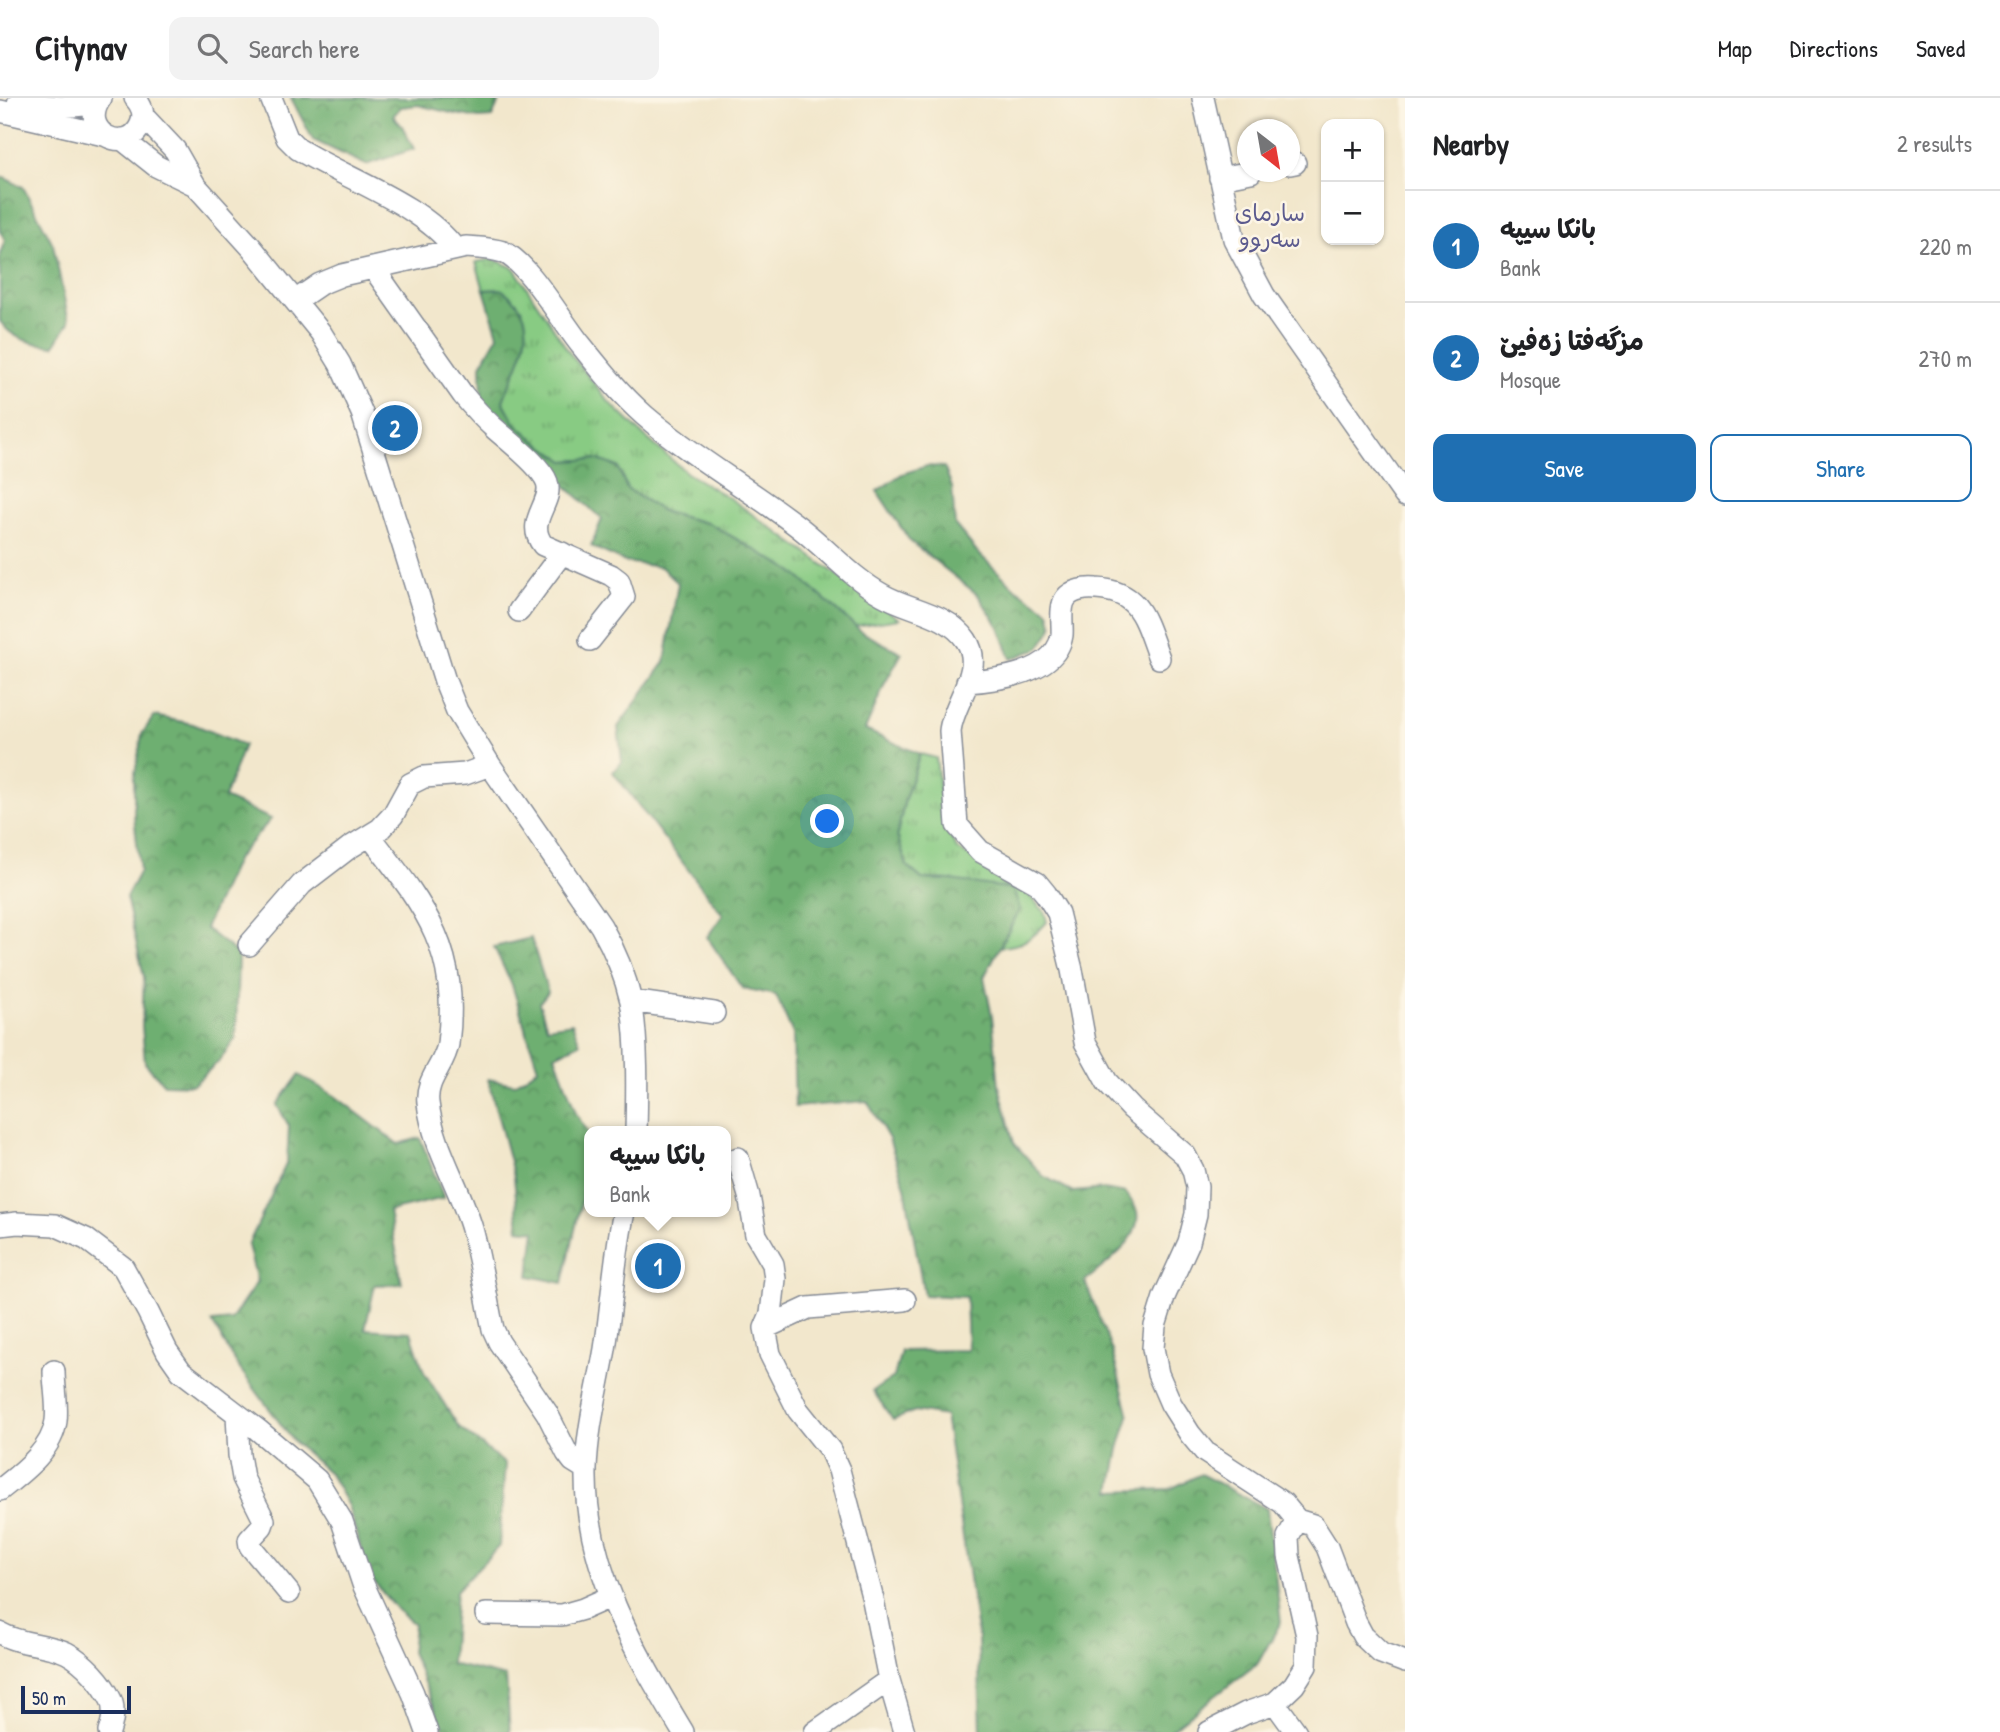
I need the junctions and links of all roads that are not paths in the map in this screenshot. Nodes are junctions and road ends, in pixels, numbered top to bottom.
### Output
1 (271, 98) edge
2 (1203, 98) edge
3 (0, 99) edge
4 (98, 100) edge
5 (137, 103) edge
6 (0, 111) edge
7 (113, 137) junction
8 (1237, 175) edge
9 (1220, 178) junction
10 (195, 185) junction
11 (455, 250) junction
12 (374, 269) junction
13 (295, 301) junction
14 (1405, 496) edge
15 (562, 553) junction
16 (519, 611) dead end
17 (590, 640) dead end
18 (1159, 658) dead end
19 (967, 682) junction
20 (490, 765) junction
21 (370, 836) junction
22 (249, 945) dead end
23 (631, 1001) junction
24 (714, 1013) dead end
25 (636, 1126) edge
26 (738, 1158) dead end
27 (623, 1217) edge
28 (0, 1226) edge
29 (905, 1300) dead end
30 (765, 1328) junction
31 (54, 1371) dead end
32 (236, 1413) junction
33 (586, 1469) junction
34 (0, 1490) edge
35 (1297, 1520) junction
36 (289, 1593) dead end
37 (610, 1597) junction
38 (486, 1614) dead end
39 (0, 1633) edge
40 (1405, 1662) edge
41 (889, 1680) junction
42 (1275, 1703) junction
43 (109, 1732) edge
44 (427, 1732) edge
45 (683, 1732) edge
46 (815, 1732) edge
47 (904, 1732) edge
48 (1209, 1732) edge
49 (1296, 1732) edge

1 - 11 street
2 - 9 street
3 - 4 street
4 - 7 street
5 - 7 street
5 - 10 street
6 - 7 street
7 - 10 street
8 - 9 street
9 - 14 street
10 - 13 street
11 - 12 street
11 - 19 street
12 - 13 street
12 - 15 street
13 - 20 street
15 - 16 street
15 - 17 street
18 - 19 street
19 - 35 street
20 - 21 street
20 - 23 street
21 - 22 street
21 - 33 street
23 - 24 street
23 - 25 street
26 - 30 street
27 - 33 street
28 - 32 street
29 - 30 street
30 - 41 street
31 - 34 street
32 - 36 street
32 - 44 street
33 - 37 street
35 - 40 street
35 - 42 street
37 - 38 street
37 - 45 street
39 - 43 street
41 - 46 street
41 - 47 street
42 - 48 street
42 - 49 street

